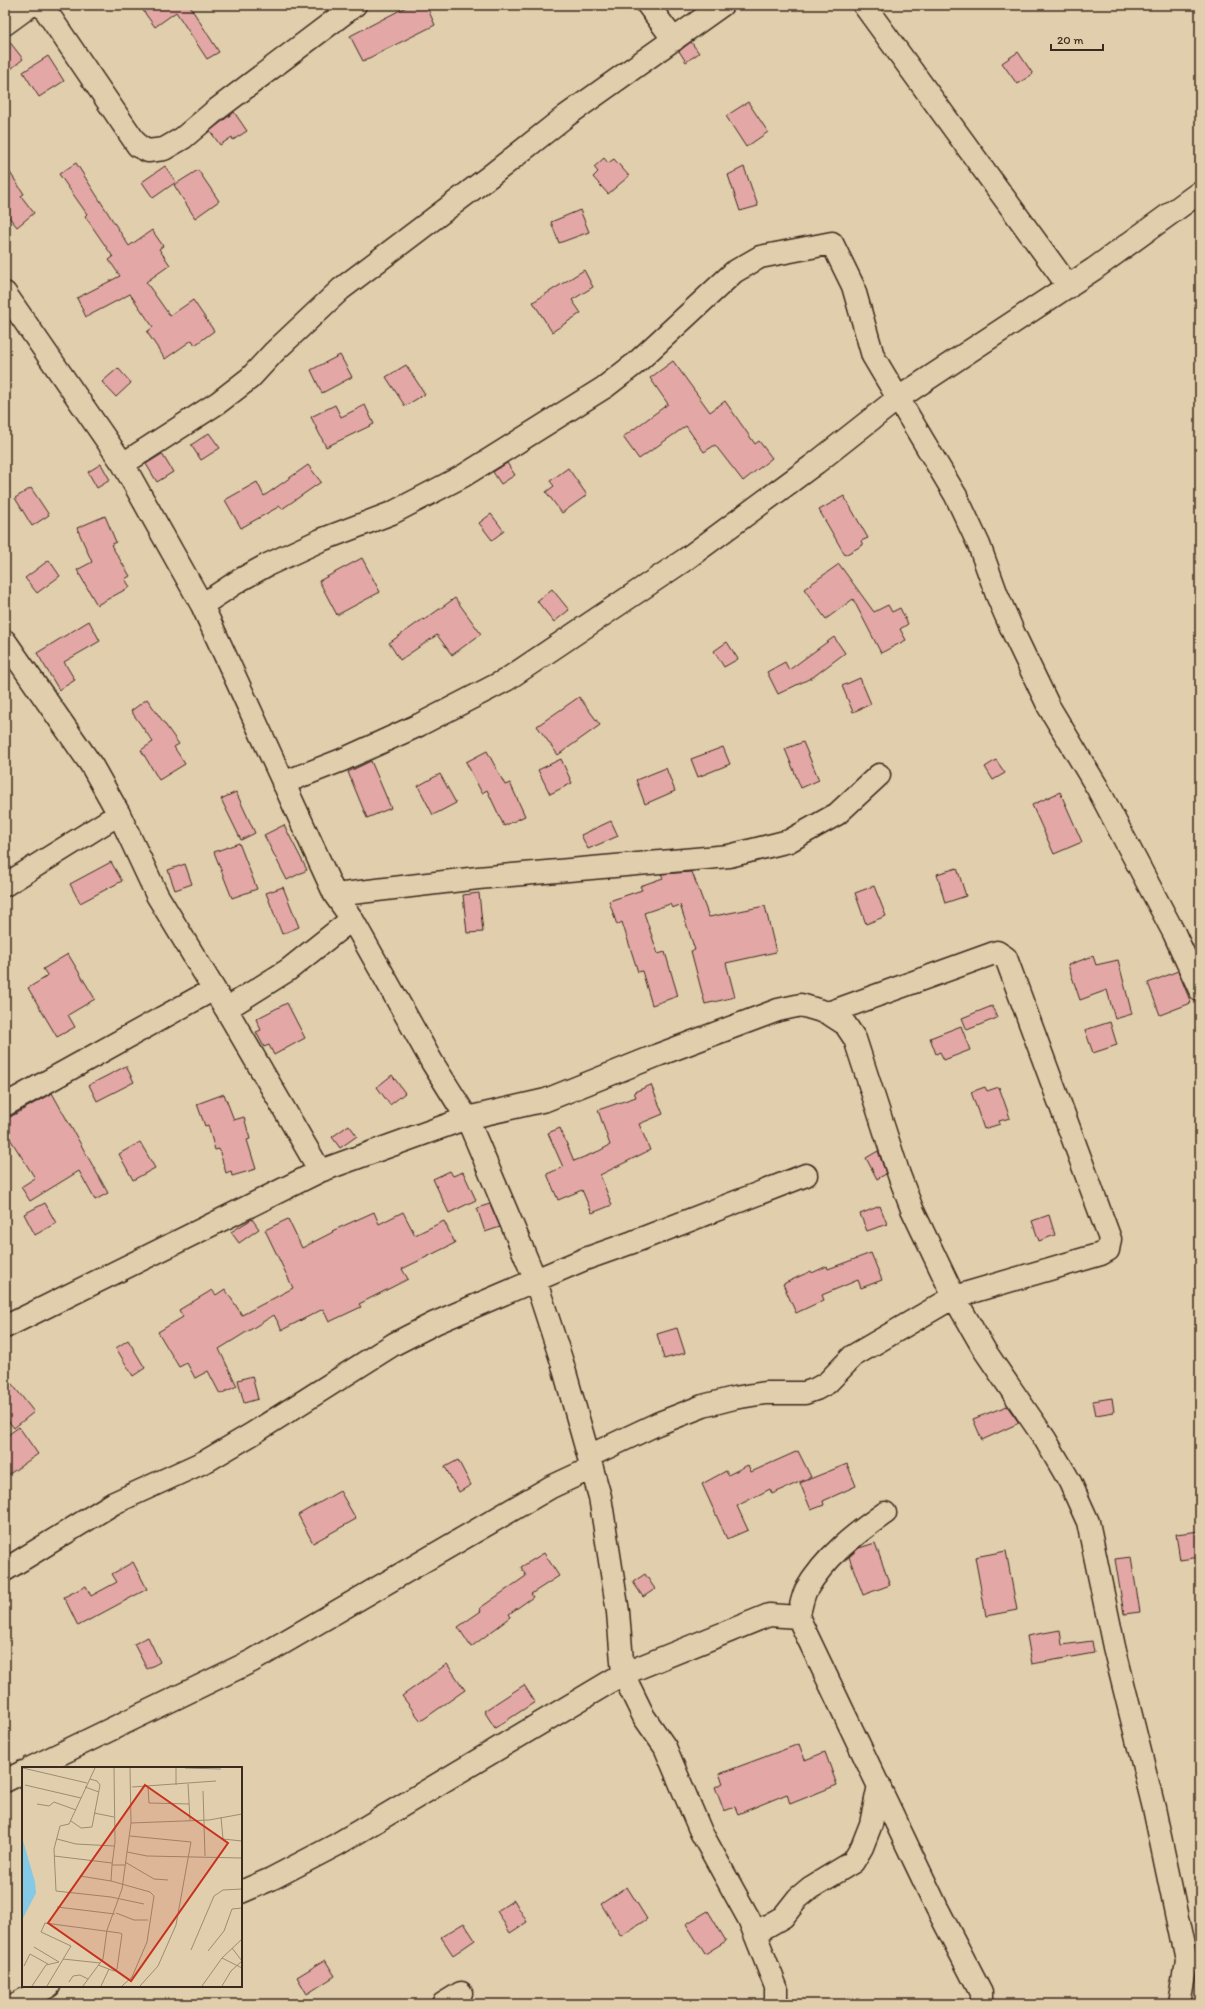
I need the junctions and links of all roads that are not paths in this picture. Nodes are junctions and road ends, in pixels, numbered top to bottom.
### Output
1 (31, 5) edge
2 (42, 5) edge
3 (355, 5) edge
4 (648, 5) edge
5 (722, 5) edge
6 (864, 5) edge
7 (5, 24) edge
8 (674, 40) junction
9 (1200, 192) edge
10 (1069, 286) junction
11 (5, 293) edge
12 (897, 399) junction
13 (123, 464) junction
14 (202, 605) junction
15 (5, 641) edge
16 (879, 775) dead end
17 (283, 783) junction
18 (119, 814) junction
19 (5, 885) edge
20 (335, 895) junction
21 (352, 919) junction
22 (214, 989) junction
23 (1200, 990) edge
24 (226, 1009) junction
25 (828, 1013) junction
26 (5, 1105) edge
27 (467, 1118) junction
28 (320, 1171) junction
29 (806, 1175) dead end
30 (535, 1279) junction
31 (954, 1297) junction
32 (5, 1327) edge
33 (591, 1462) junction
34 (885, 1513) dead end
35 (5, 1570) edge
36 (798, 1617) junction
37 (623, 1674) junction
38 (34, 1767) edge
39 (22, 1772) edge
40 (5, 1781) edge
41 (879, 1785) junction
42 (242, 1892) edge
43 (755, 1933) junction
44 (47, 1987) edge
45 (461, 1993) dead end
46 (16, 2004) edge
47 (442, 2004) edge
48 (776, 2004) edge
49 (981, 2004) edge
50 (1179, 2004) edge

1 - 7 street
2 - 3 street
4 - 8 street
5 - 8 street
6 - 10 street
8 - 13 street
9 - 10 street
10 - 12 street
11 - 13 street
12 - 14 street
12 - 17 street
12 - 23 street
13 - 14 street
14 - 17 street
15 - 18 street
16 - 20 street
17 - 20 street
18 - 19 street
18 - 22 street
20 - 21 street
21 - 24 street
21 - 27 street
22 - 24 street
22 - 26 street
24 - 28 street
25 - 27 street
25 - 31 street
25 - 31 street
27 - 28 street
27 - 30 street
28 - 32 street
29 - 30 street
30 - 33 street
30 - 35 street
31 - 33 street
31 - 50 street
33 - 37 street
33 - 38 street
34 - 36 street
36 - 37 street
36 - 41 street
37 - 42 street
37 - 43 street
39 - 40 street
41 - 43 street
41 - 49 street
43 - 48 street
44 - 46 street
45 - 47 street

